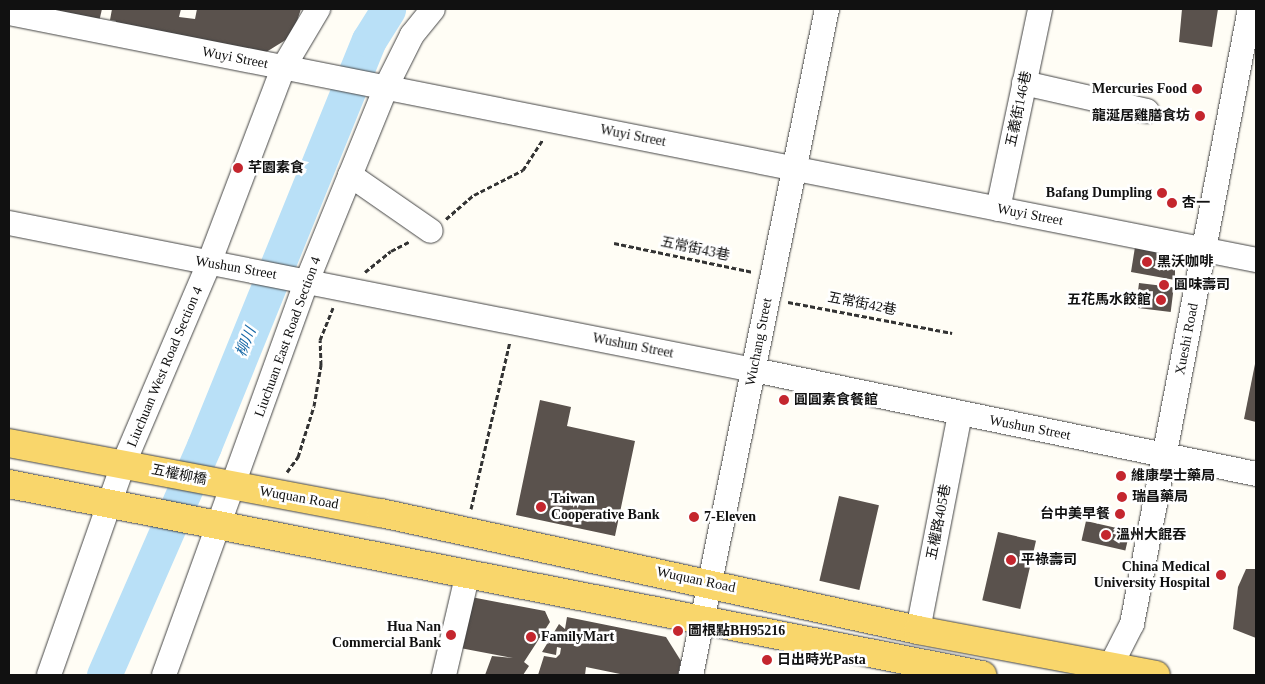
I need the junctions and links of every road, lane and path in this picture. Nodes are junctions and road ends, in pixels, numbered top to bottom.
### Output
1 (318, 9) edge
2 (433, 9) edge
3 (827, 9) edge
4 (1040, 9) edge
5 (1250, 9) edge
6 (15, 12) edge
7 (288, 69) junction
8 (1024, 83) junction
9 (376, 85) junction
10 (1147, 110) dead end
11 (792, 167) junction
12 (350, 175) junction
13 (998, 209) junction
14 (9, 223) edge
15 (431, 231) dead end
16 (614, 243) dead end
17 (1204, 250) junction
18 (1256, 260) edge
19 (218, 264) junction
20 (297, 279) junction
21 (770, 287) junction
22 (514, 322) junction
23 (952, 333) dead end
24 (754, 370) junction
25 (960, 414) junction
26 (9, 443) edge
27 (1164, 455) junction
28 (123, 465) junction
29 (1256, 474) edge
30 (9, 484) edge
31 (235, 486) junction
32 (108, 503) junction
33 (220, 525) junction
34 (465, 531) junction
35 (468, 573) junction
36 (709, 583) junction
37 (701, 620) junction
38 (918, 630) junction
39 (1109, 671) edge
40 (49, 675) edge
41 (164, 675) edge
42 (444, 675) edge
43 (691, 675) edge
44 (982, 675) edge
45 (1156, 675) edge

1 - 7 street, Liuchuan West Road Section 4
2 - 9 street, Liuchuan East Road Section 4
3 - 11 street, Wuchang Street
4 - 8 street, 五義街146巷
5 - 17 street, Xueshi Road
6 - 7 street, Wuyi Street
7 - 9 street, Wuyi Street
7 - 19 street, Liuchuan West Road Section 4
8 - 10 street
8 - 13 street, 五義街146巷
9 - 11 street, Wuyi Street
9 - 12 street, Liuchuan East Road Section 4
11 - 13 street, Wuyi Street
11 - 21 street, Wuchang Street
12 - 15 street
12 - 20 street, Liuchuan East Road Section 4
13 - 17 street, Wuyi Street
14 - 19 street, Wushun Street
16 - 21 path, 五常街43巷
17 - 18 street, Wuyi Street
17 - 27 street, Xueshi Road
19 - 20 street, Wushun Street
19 - 28 street, Liuchuan West Road Section 4
20 - 22 street, Wushun Street
20 - 31 street, Liuchuan East Road Section 4
21 - 23 path, 五常街42巷
21 - 24 street, Wuchang Street
22 - 24 street, Wushun Street
22 - 34 path
24 - 25 street, Wushun Street
24 - 36 street, Wuchang Street
25 - 27 street, Wushun Street
25 - 38 street, 五權路405巷
26 - 28 main road
27 - 29 street, Wushun Street
27 - 39 street, Xueshi Road
28 - 31 main road, 五權柳橋
28 - 32 street, Liuchuan West Road Section 4
30 - 32 main road
31 - 33 street, Liuchuan East Road Section 4
31 - 34 main road, Wuquan Road
32 - 33 main road
32 - 40 street, Liuchuan West Road Section 4
33 - 35 main road
33 - 41 street, Liuchuan East Road Section 4
34 - 36 main road, Wuquan Road
35 - 37 main road
35 - 42 street
36 - 37 street, Wuchang Street
36 - 38 main road, Wuquan Road
37 - 43 street, Wuchang Street
37 - 44 main road
38 - 39 main road, Wuquan Road
39 - 45 main road, Wuquan Road

